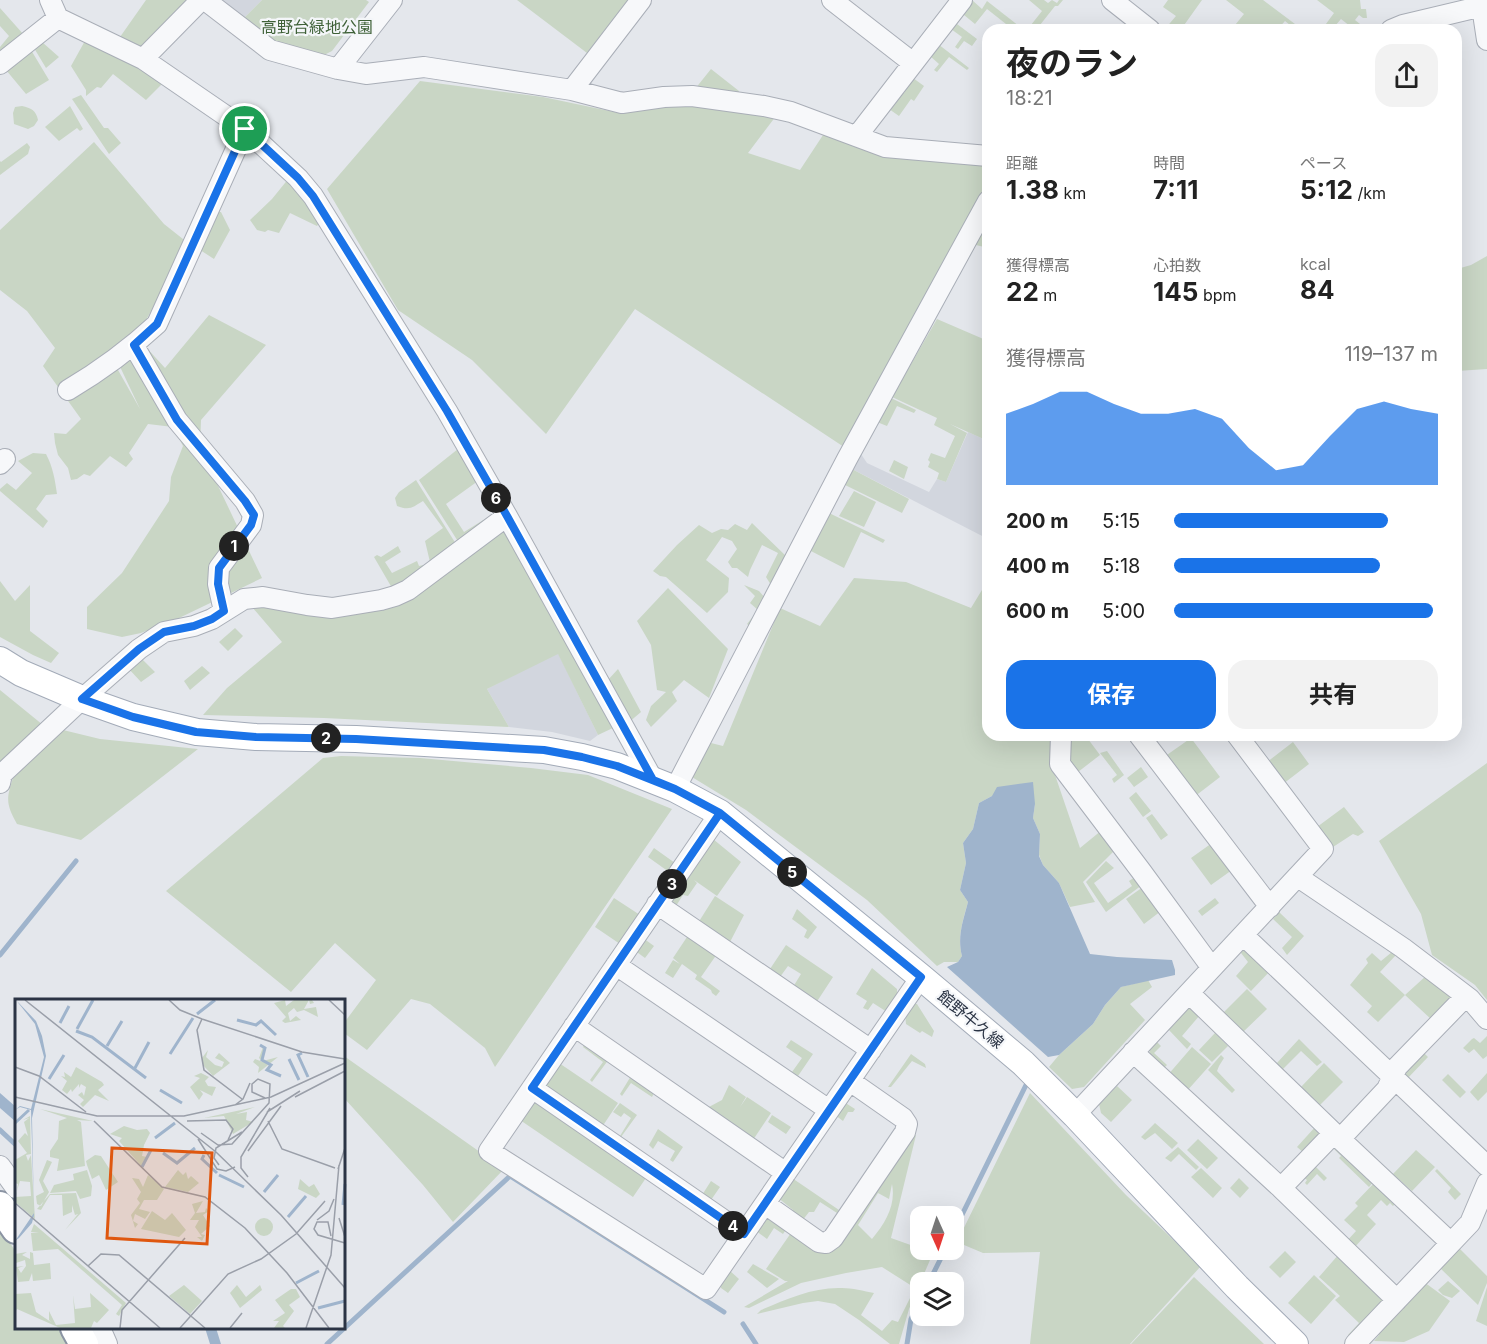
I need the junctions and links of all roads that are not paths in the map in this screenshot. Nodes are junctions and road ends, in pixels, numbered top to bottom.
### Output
1 (203, 0) edge
2 (392, 0) edge
3 (641, 0) edge
4 (832, 0) edge
5 (962, 0) edge
6 (1112, 0) edge
7 (1483, 3) edge
8 (54, 9) edge
9 (1142, 24) edge
10 (1407, 24) edge
11 (1487, 40) edge
12 (143, 58) junction
13 (914, 63) junction
14 (0, 64) edge
15 (338, 69) junction
16 (572, 90) junction
17 (245, 129) junction
18 (857, 136) junction
19 (982, 155) edge
20 (982, 212) edge
21 (134, 345) junction
22 (68, 390) dead end
23 (507, 516) junction
24 (224, 611) junction
25 (0, 660) edge
26 (82, 699) junction
27 (1060, 741) edge
28 (1144, 741) edge
29 (1242, 741) edge
30 (0, 783) edge
31 (664, 785) junction
32 (720, 813) junction
33 (1298, 877) junction
34 (657, 904) junction
35 (1270, 907) junction
36 (1243, 935) junction
37 (616, 965) junction
38 (1212, 968) junction
39 (921, 977) junction
40 (1189, 993) junction
41 (1466, 996) junction
42 (1487, 1018) edge
43 (574, 1026) junction
44 (871, 1050) junction
45 (1133, 1052) junction
46 (1392, 1076) junction
47 (850, 1081) junction
48 (532, 1088) junction
49 (829, 1110) junction
50 (1075, 1115) junction
51 (1337, 1136) junction
52 (0, 1166) edge
53 (1487, 1166) edge
54 (786, 1173) junction
55 (1487, 1183) edge
56 (15, 1187) edge
57 (1281, 1188) junction
58 (765, 1204) junction
59 (744, 1234) junction
60 (1451, 1243) junction
61 (1396, 1300) junction
62 (76, 1329) edge
63 (100, 1329) edge
64 (84, 1344) edge
65 (106, 1344) edge
66 (1295, 1344) edge
67 (1355, 1344) edge

1 - 12 street
1 - 15 street
2 - 15 street
3 - 16 street
4 - 13 street
5 - 13 street
6 - 9 street
7 - 10 street
7 - 11 street
8 - 12 street
8 - 14 street
12 - 17 street
13 - 18 street
15 - 16 street
16 - 18 street
17 - 21 street
17 - 23 street
18 - 19 street
20 - 31 street
21 - 22 street
21 - 24 street
23 - 24 street
23 - 31 street
24 - 26 street
25 - 26 main road, 館野牛久線
26 - 30 street
26 - 31 main road, 館野牛久線
27 - 38 street
28 - 35 street
29 - 33 street
31 - 32 main road, 館野牛久線
32 - 34 street
32 - 39 main road, 館野牛久線
33 - 35 street
33 - 41 street
34 - 37 street
34 - 44 street
35 - 36 street
36 - 38 street
36 - 46 street
37 - 43 street
37 - 49 street
38 - 40 street
39 - 44 street
39 - 50 main road, 館野牛久線
40 - 45 street
40 - 51 street
41 - 42 street
41 - 46 street
43 - 48 street
43 - 54 street
44 - 47 street
45 - 50 street
45 - 57 street
46 - 51 street
46 - 53 street
47 - 49 street
47 - 58 street
48 - 59 street
48 - 59 street
49 - 54 street
50 - 66 main road, 館野牛久線
51 - 57 street
51 - 60 street
52 - 56 street
54 - 58 street
55 - 60 street
57 - 61 street
58 - 59 street
60 - 61 street
61 - 67 street
62 - 64 highway
63 - 65 street

